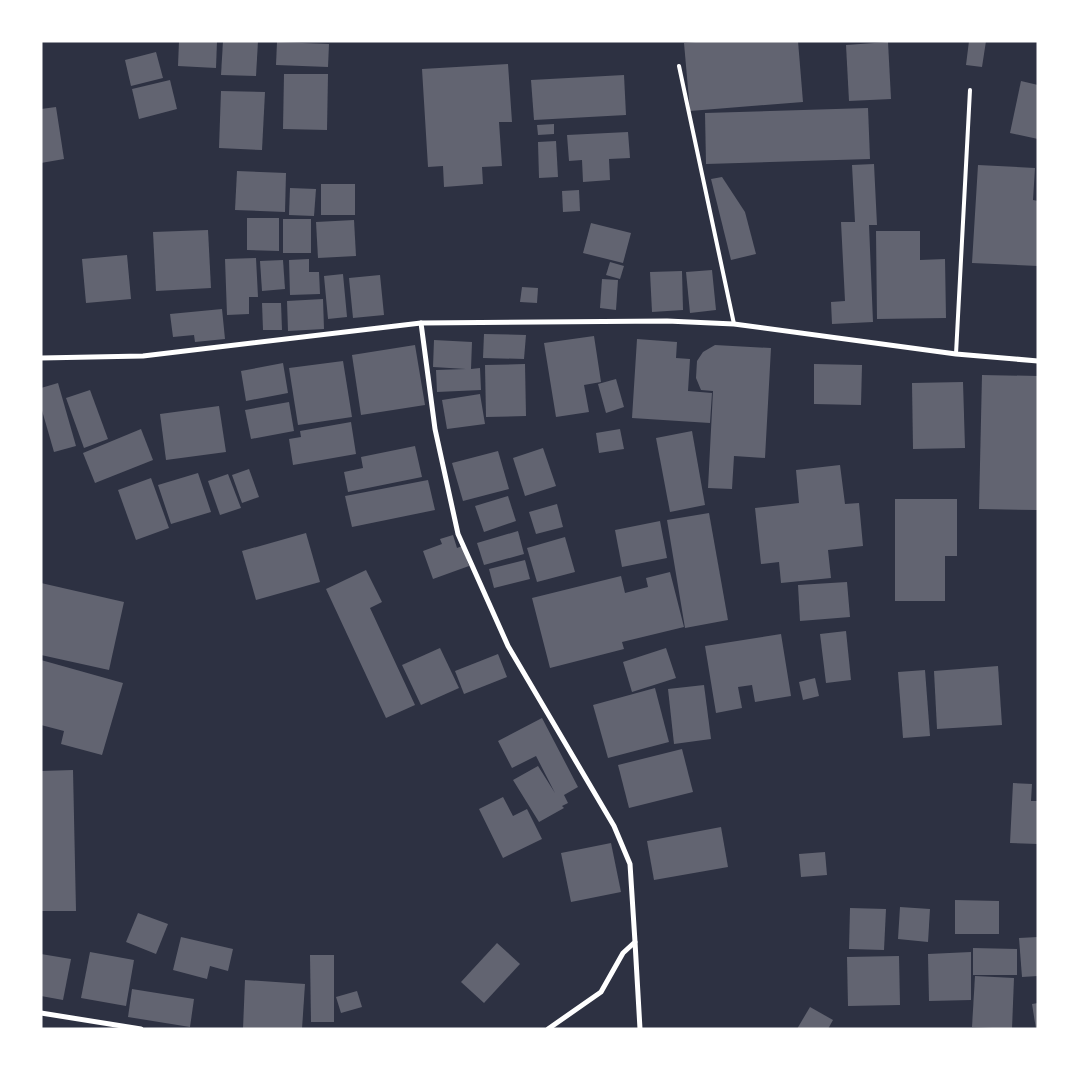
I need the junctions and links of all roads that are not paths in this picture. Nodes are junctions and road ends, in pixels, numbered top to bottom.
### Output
1 (679, 66) dead end
2 (970, 90) dead end
3 (421, 323) junction
4 (734, 324) junction
5 (956, 354) junction
6 (41, 358) edge
7 (1038, 361) edge
8 (635, 942) junction
9 (41, 1013) edge
10 (141, 1029) edge
11 (548, 1029) edge
12 (640, 1029) edge

1 - 4 lane
2 - 5 lane
3 - 4 street
3 - 6 street
3 - 8 street
4 - 5 street
5 - 7 street
8 - 11 street
8 - 12 street
9 - 10 street

